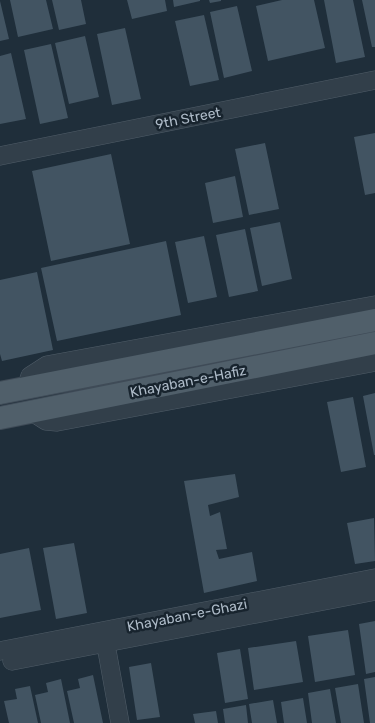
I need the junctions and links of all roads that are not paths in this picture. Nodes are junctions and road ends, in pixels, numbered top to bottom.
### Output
1 (375, 80) edge
2 (0, 156) edge
3 (375, 305) edge
4 (375, 320) edge
5 (375, 343) edge
6 (375, 362) edge
7 (26, 388) junction
8 (0, 393) edge
9 (32, 412) junction
10 (0, 418) edge
11 (375, 578) edge
12 (375, 591) edge
13 (104, 637) junction
14 (0, 652) edge
15 (0, 664) edge
16 (120, 723) edge

1 - 2 street, 9th Street
3 - 7 street
4 - 7 main road, Khayaban-e-Hafiz
5 - 9 main road, Khayaban-e-Hafiz
6 - 9 street
7 - 8 main road, Khayaban-e-Hafiz
9 - 10 main road, Khayaban-e-Hafiz
11 - 13 street, Khayaban-e-Ghazi
12 - 13 street, Khayaban-e-Ghazi
13 - 14 street, Khayaban-e-Ghazi
13 - 15 street, Khayaban-e-Ghazi
13 - 16 street

